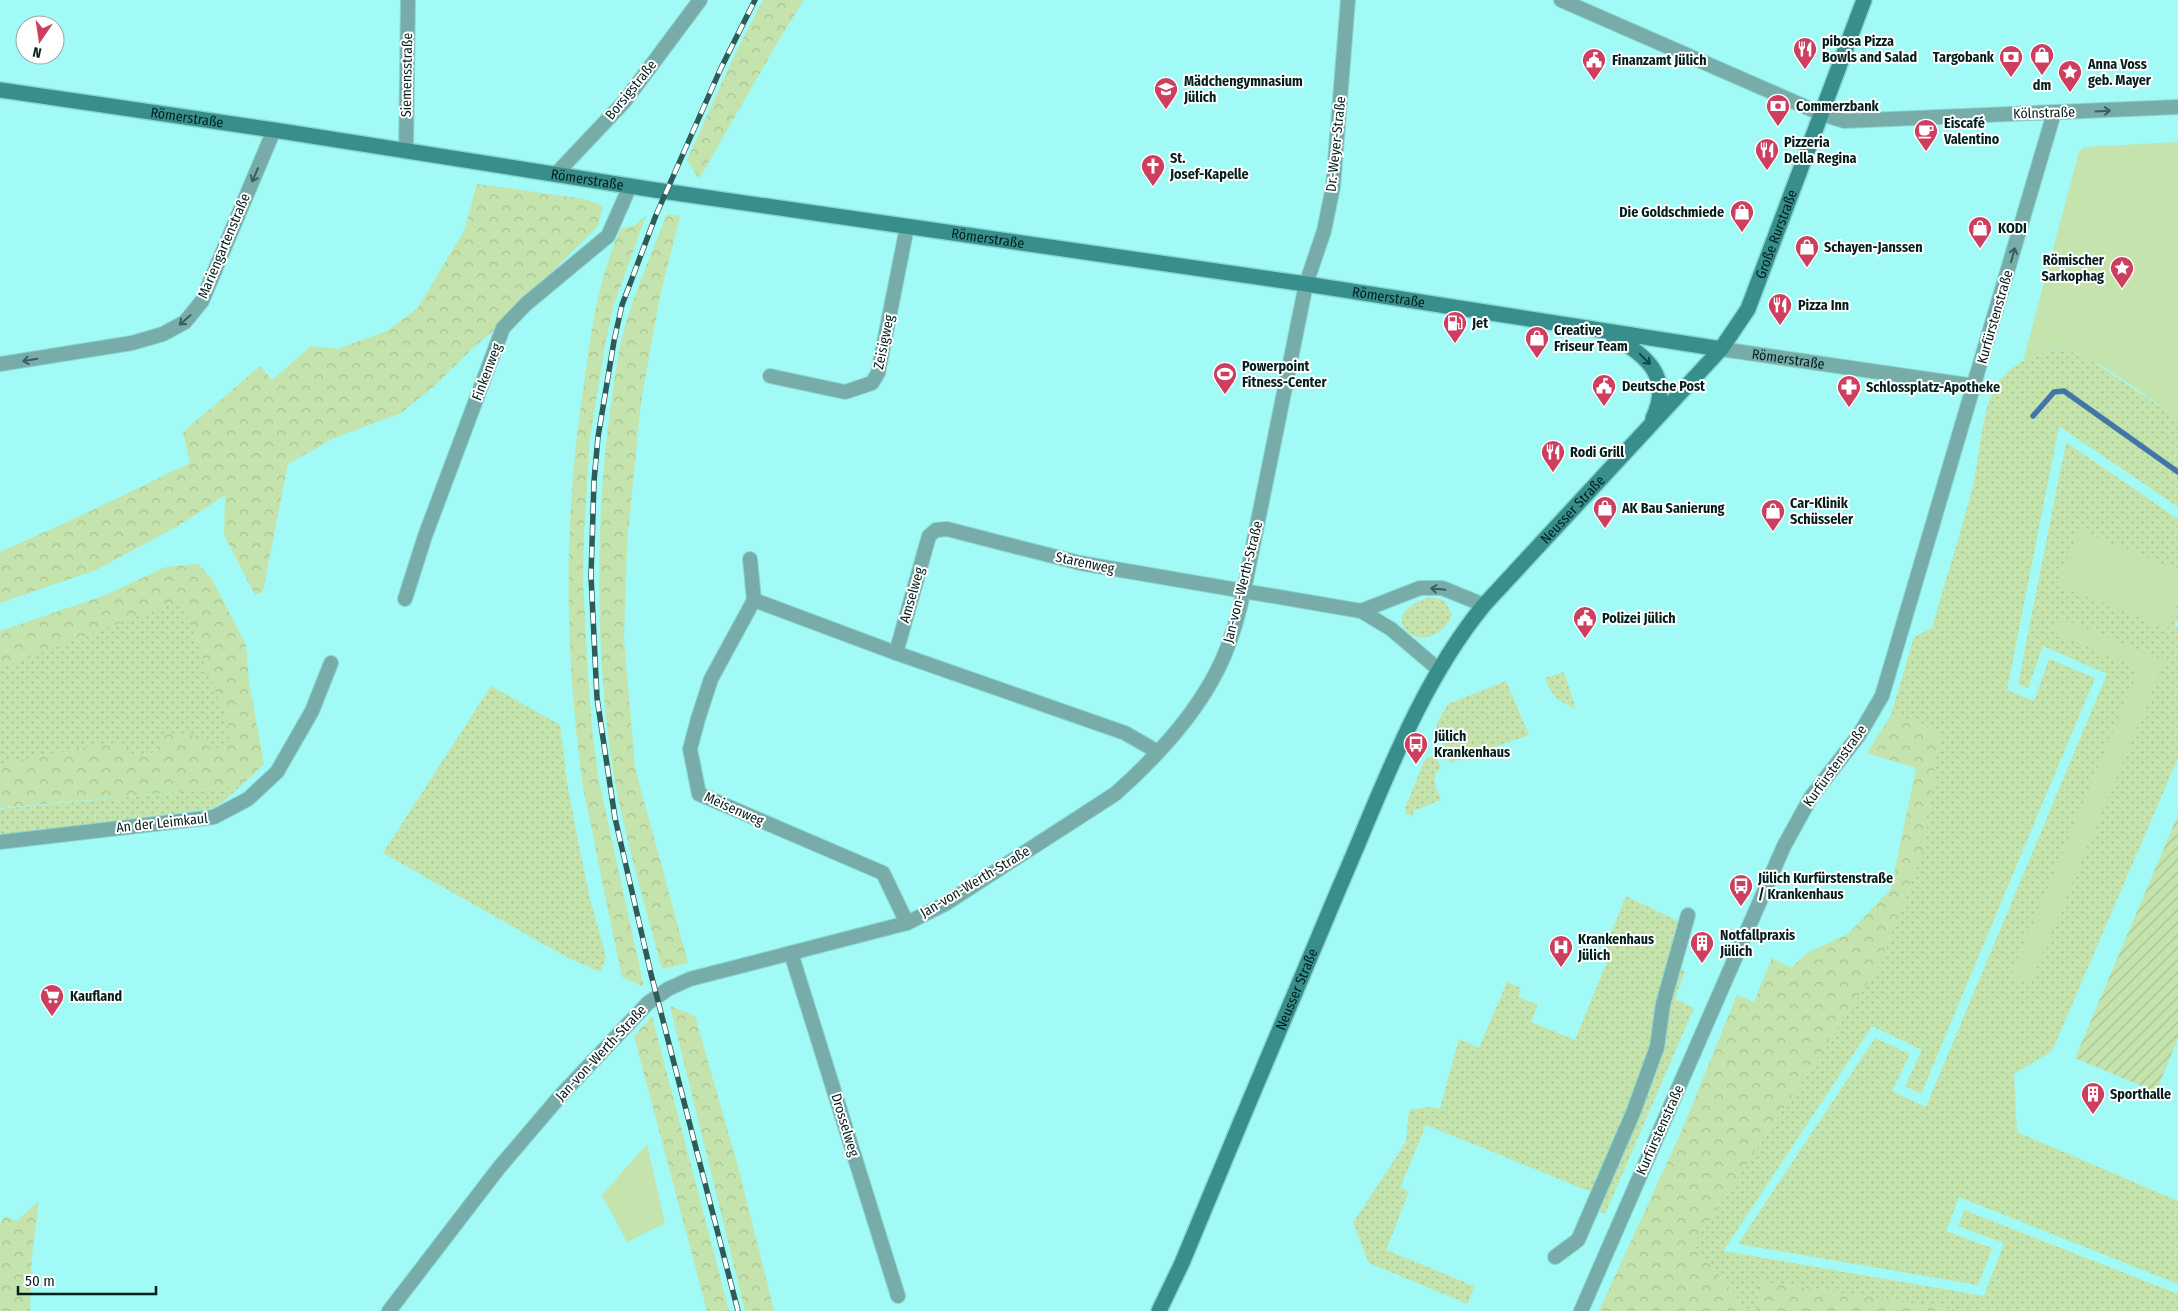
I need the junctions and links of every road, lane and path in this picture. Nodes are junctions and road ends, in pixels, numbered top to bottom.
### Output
1 (408, 0) edge
2 (700, 0) edge
3 (1348, 0) edge
4 (1561, 0) edge
5 (1864, 0) edge
6 (0, 90) edge
7 (2178, 107) edge
8 (2054, 113) junction
9 (1822, 114) junction
10 (274, 130) junction
11 (406, 151) junction
12 (555, 175) junction
13 (630, 186) junction
14 (907, 226) junction
15 (1306, 284) junction
16 (1605, 332) junction
17 (1721, 349) junction
18 (0, 364) edge
19 (770, 376) dead end
20 (1975, 386) junction
21 (1647, 429) junction
22 (929, 536) joint
23 (750, 559) dead end
24 (1244, 590) junction
25 (406, 599) dead end
26 (754, 600) junction
27 (1484, 605) junction
28 (1361, 611) junction
29 (896, 653) junction
30 (331, 663) dead end
31 (1438, 669) junction
32 (1158, 752) junction
33 (0, 842) edge
34 (1688, 915) dead end
35 (907, 923) junction
36 (791, 953) junction
37 (1555, 1257) dead end
38 (898, 1296) dead end
39 (389, 1311) edge
40 (1159, 1311) edge
41 (1580, 1311) edge

1 - 11 street, Siemensstraße
2 - 12 street, Borsigstraße
3 - 15 street, Dr.-Weyer-Straße
4 - 9 street, Kölnstraße
5 - 9 main road, Große Rurstraße
6 - 10 main road, Römerstraße
8 -> 7 street, Kölnstraße
8 - 9 street, Kölnstraße
20 -> 8 street, Kurfürstenstraße
9 - 17 main road, Große Rurstraße
10 - 11 main road, Römerstraße
10 -> 18 street, Mariengartenstraße
11 - 12 main road, Römerstraße
12 - 13 main road, Römerstraße
13 - 14 main road, Römerstraße
13 - 25 street, Finkenweg
14 - 15 main road, Römerstraße
14 - 19 street, Zeisigweg
15 - 16 main road, Römerstraße
15 - 24 street, Jan-von-Werth-Straße
16 - 17 main road, Römerstraße
16 -> 21 main road
17 - 20 street, Römerstraße
17 - 21 main road, Neusser Straße
20 - 41 street, Kurfürstenstraße
21 - 27 main road, Neusser Straße
22 - 24 street, Starenweg
22 - 29 street, Amselweg
23 - 26 street
24 - 28 street
24 - 32 street, Jan-von-Werth-Straße
26 - 29 street
26 - 35 street, Meisenweg
27 -> 28 street
27 - 31 main road, Neusser Straße
28 - 31 street
29 - 32 street
30 - 33 street, An der Leimkaul
31 - 40 main road, Neusser Straße
32 - 35 street, Jan-von-Werth-Straße
34 - 37 street
35 - 36 street, Jan-von-Werth-Straße
36 - 38 street, Drosselweg
36 - 39 street, Jan-von-Werth-Straße

